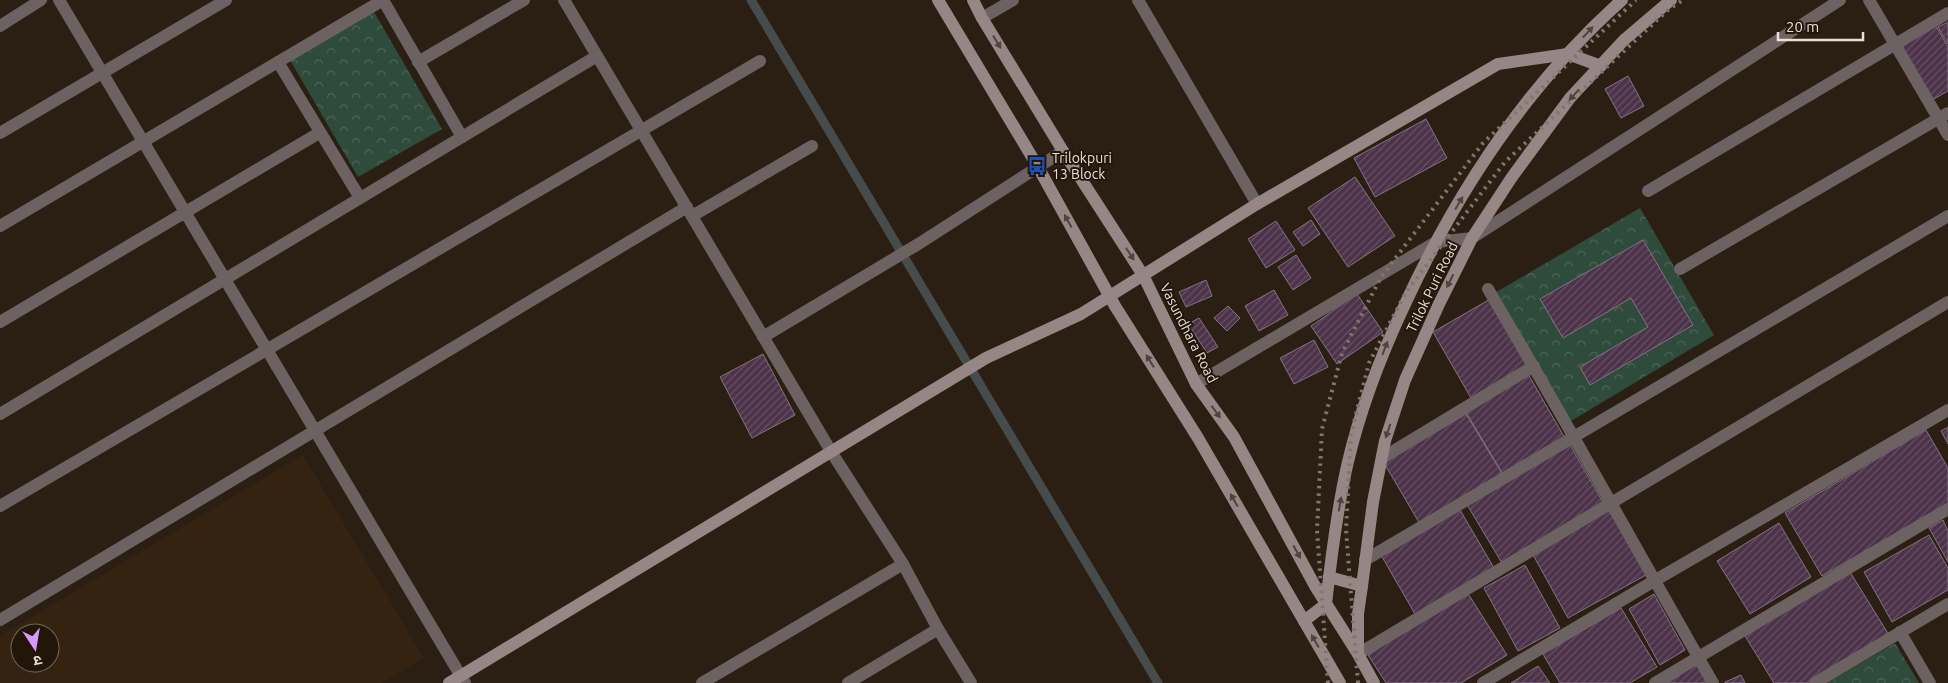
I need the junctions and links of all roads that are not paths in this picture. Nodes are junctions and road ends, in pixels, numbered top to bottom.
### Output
1 (42, 0) edge
2 (60, 0) edge
3 (226, 0) edge
4 (383, 0) edge
5 (524, 0) edge
6 (564, 0) edge
7 (938, 0) edge
8 (973, 0) edge
9 (1014, 0) edge
10 (1138, 0) edge
11 (1622, 0) edge
12 (1672, 0) edge
13 (1840, 0) edge
14 (1870, 0) edge
15 (1948, 13) edge
16 (982, 18) junction
17 (0, 26) edge
18 (1894, 44) junction
19 (1568, 54) junction
20 (597, 56) junction
21 (760, 61) dead end
22 (278, 62) junction
23 (418, 62) junction
24 (1601, 66) junction
25 (103, 72) junction
26 (1943, 116) edge
27 (642, 130) junction
28 (0, 133) edge
29 (319, 133) junction
30 (1948, 135) edge
31 (462, 137) junction
32 (144, 141) junction
33 (812, 146) dead end
34 (1063, 150) junction
35 (1038, 167) junction
36 (1648, 191) dead end
37 (360, 198) junction
38 (1257, 204) junction
39 (689, 212) junction
40 (185, 213) junction
41 (1948, 216) edge
42 (0, 226) edge
43 (1472, 238) junction
44 (1436, 242) junction
45 (1680, 269) dead end
46 (1143, 275) junction
47 (226, 279) junction
48 (1488, 289) dead end
49 (1110, 296) junction
50 (1948, 302) edge
51 (0, 322) edge
52 (763, 337) junction
53 (268, 349) junction
54 (1534, 366) junction
55 (1196, 384) junction
56 (1948, 410) edge
57 (0, 414) edge
58 (315, 430) junction
59 (1573, 438) junction
60 (832, 452) junction
61 (1382, 458) junction
62 (1611, 504) junction
63 (0, 506) edge
64 (1948, 509) edge
65 (1365, 560) junction
66 (903, 564) junction
67 (1329, 578) junction
68 (1654, 581) junction
69 (1362, 586) junction
70 (1326, 604) junction
71 (1948, 604) edge
72 (0, 620) edge
73 (1304, 621) junction
74 (938, 629) junction
75 (1900, 632) junction
76 (1358, 654) junction
77 (1698, 658) junction
78 (463, 680) edge
79 (449, 683) edge
80 (702, 683) edge
81 (848, 683) edge
82 (970, 683) edge
83 (1340, 683) edge
84 (1374, 683) edge
85 (1482, 683) edge
86 (1655, 683) edge
87 (1713, 683) edge
88 (1815, 683) edge
89 (1930, 683) edge

1 - 17 street
2 - 25 street
3 - 25 street
4 - 22 street
4 - 23 street
5 - 23 street
6 - 20 street
7 - 35 street
8 - 16 street, Vasundhara Road
9 - 16 street
10 - 38 street
19 -> 11 street, Trilok Puri Road
12 - 24 street, Trilok Puri Road
13 - 43 street
14 - 18 street
15 - 18 street
16 -> 34 street, Vasundhara Road
18 - 26 street
18 - 36 street
19 - 24 street
19 - 38 street
44 -> 19 street, Trilok Puri Road
20 - 27 street
20 - 31 street
21 - 27 street
22 - 29 street
22 - 32 street
23 - 31 street
24 -> 43 street, Trilok Puri Road
25 - 28 street
25 - 32 street
26 - 30 street
26 - 45 street
27 - 39 street
27 - 53 street
29 - 37 street
29 - 40 street
31 - 37 street
32 - 40 street
32 - 42 street
33 - 39 street
34 - 35 street
34 -> 46 street, Vasundhara Road
49 -> 35 street
35 - 52 street
37 - 47 street
38 - 46 street
39 - 52 street
39 - 58 street
40 - 47 street
40 - 51 street
41 - 59 street
43 - 44 street
43 -> 61 street, Trilok Puri Road
44 - 55 street, Trilok Puri Road
67 -> 44 street, Trilok Puri Road
46 - 49 street
46 - 55 street, Vasundhara Road
47 - 53 street
47 - 57 street
48 - 54 street
49 - 60 street
73 -> 49 street
50 - 62 street
52 - 60 street
53 - 58 street
53 - 63 street
54 - 59 street
54 - 61 street
55 -> 70 street, Vasundhara Road
56 - 68 street
58 - 72 street
58 - 78 street
59 - 62 street
59 - 65 street
60 - 66 street
60 - 78 street
61 - 65 street, Trilok Puri Road
62 - 68 street
62 - 76 street
64 - 77 street
65 - 69 street, Trilok Puri Road
66 - 74 street
66 - 80 street
67 - 69 street
67 - 70 street, Trilok Puri Road
68 - 77 street
68 - 85 street
69 - 76 street, Trilok Puri Road
70 - 73 street
70 - 76 street, Vasundhara Road
71 - 75 street
83 -> 73 street
74 - 81 street
74 - 82 street
75 - 88 street
75 - 89 street
76 - 84 street, Vasundhara Road
77 - 86 street
77 - 87 street
78 - 79 street

